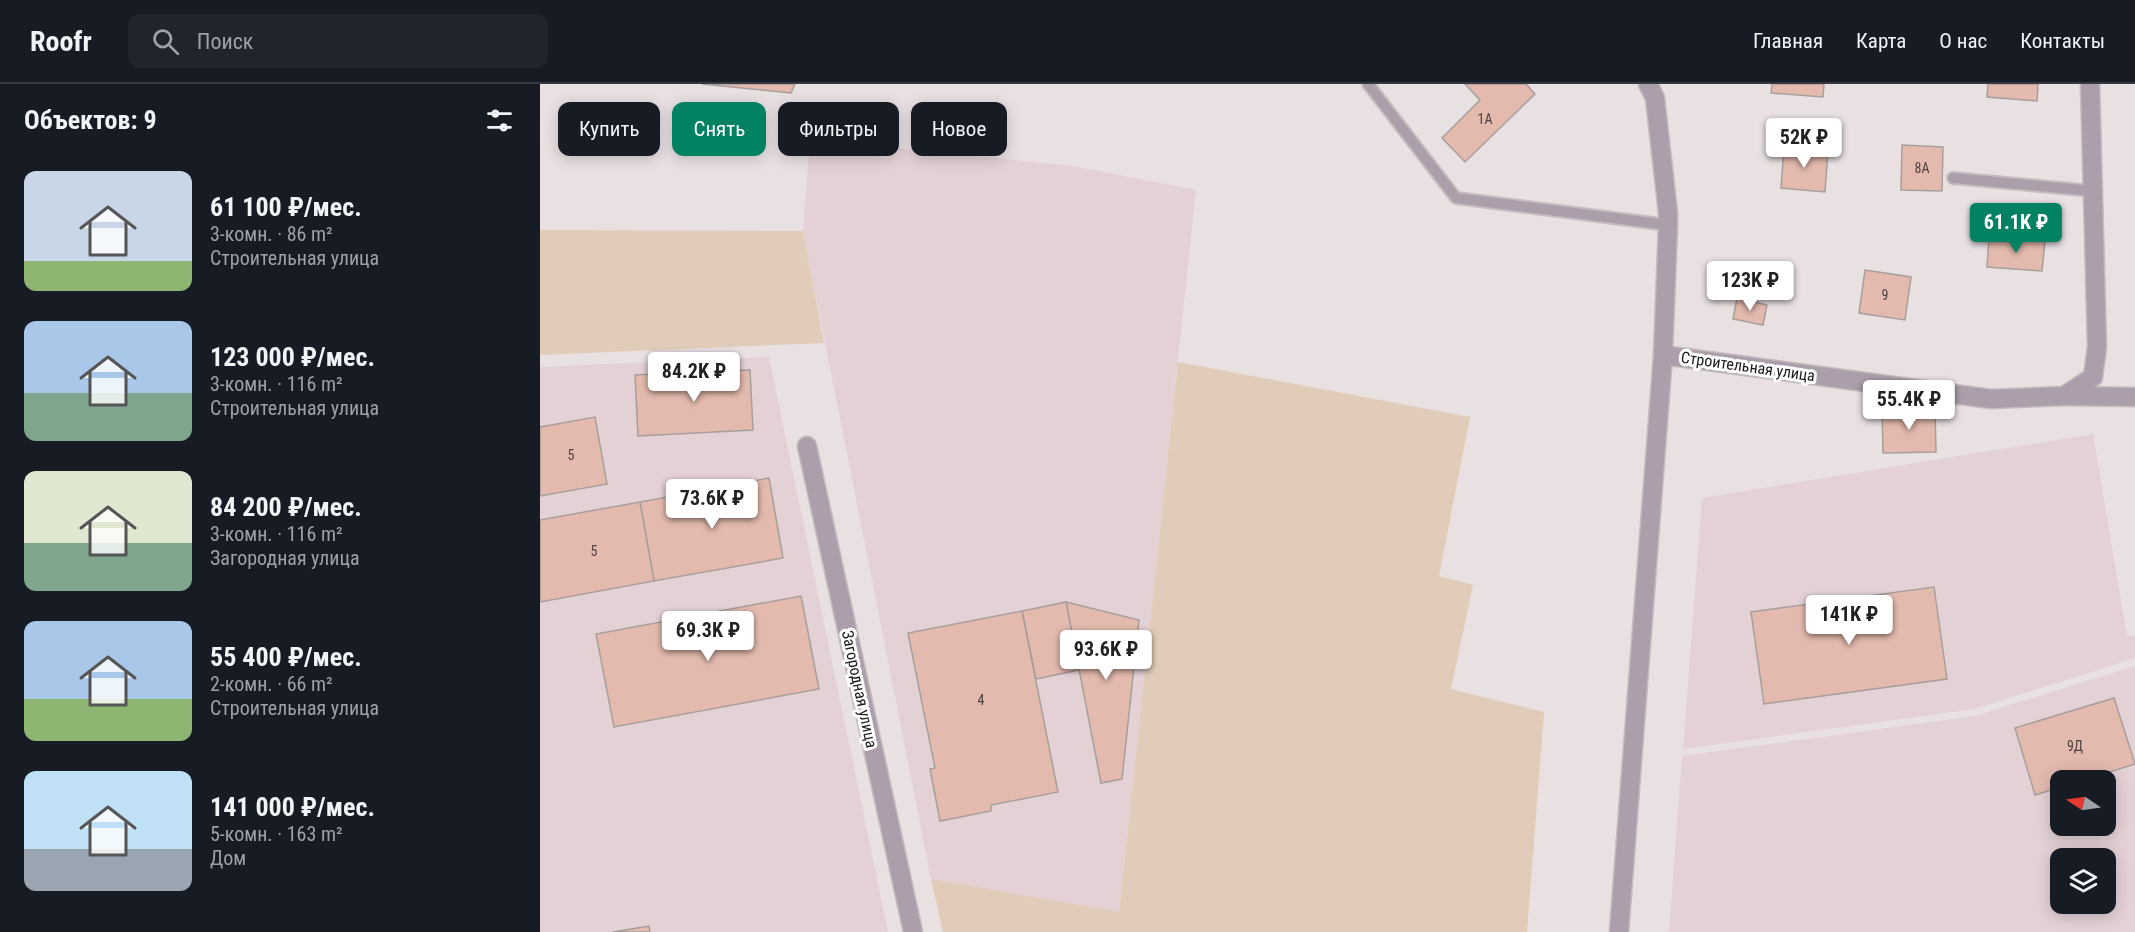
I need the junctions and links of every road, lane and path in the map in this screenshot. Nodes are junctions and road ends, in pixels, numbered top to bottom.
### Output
1 (1368, 84) edge
2 (1648, 84) edge
3 (2090, 84) edge
4 (1953, 178) dead end
5 (2093, 191) junction
6 (1668, 225) junction
7 (1663, 355) junction
8 (2064, 396) junction
9 (2135, 397) edge
10 (807, 446) dead end
11 (913, 932) edge
12 (1619, 932) edge

1 - 6 lane
2 - 6 street, Строительная улица
3 - 5 street, Строительная улица
4 - 5 lane
5 - 8 street, Строительная улица
6 - 7 street, Строительная улица
7 - 8 street, Строительная улица
7 - 12 street
8 - 9 street
10 - 11 street, Загородная улица

